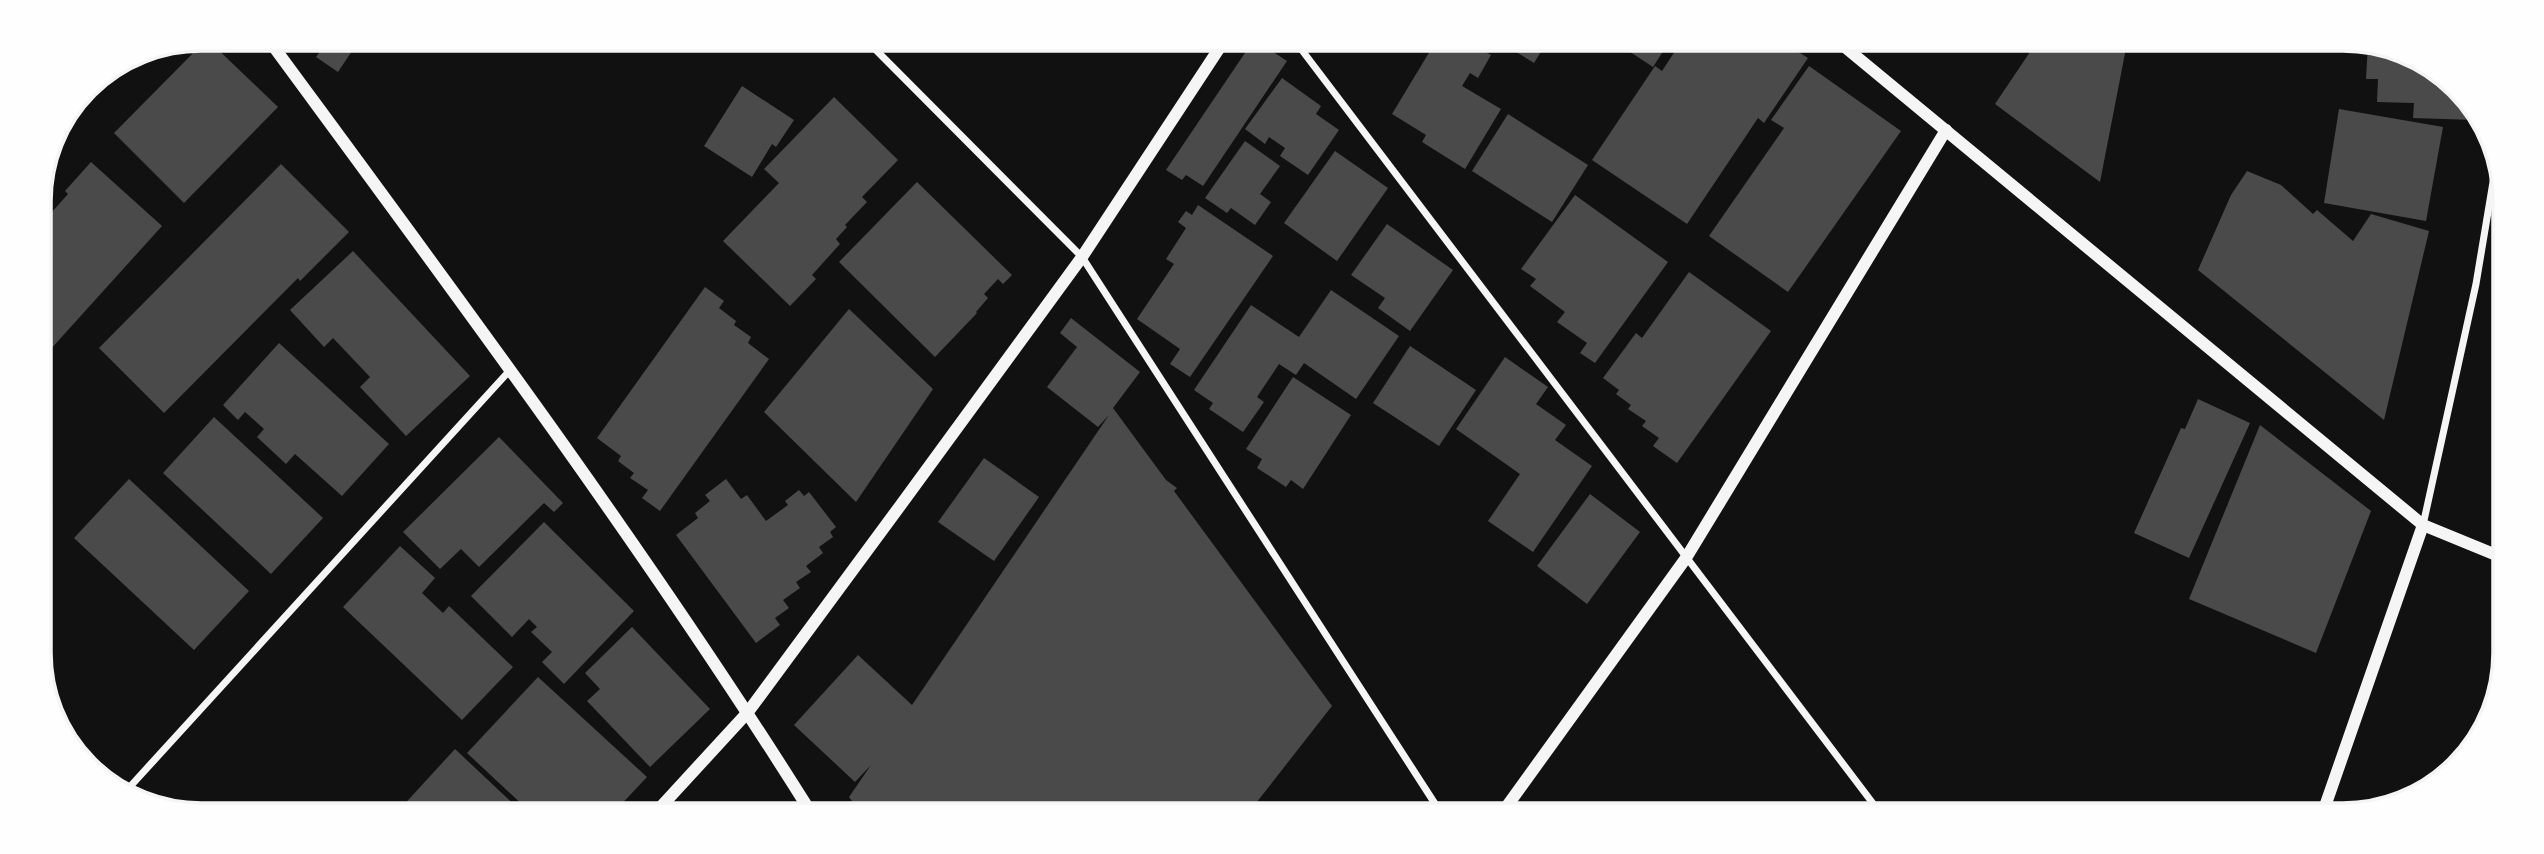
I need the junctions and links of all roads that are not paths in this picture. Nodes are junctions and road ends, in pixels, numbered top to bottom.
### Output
1 (277, 51) edge
2 (877, 51) edge
3 (1217, 51) edge
4 (1303, 51) edge
5 (1850, 51) edge
6 (1946, 130) junction
7 (2492, 186) edge
8 (1082, 257) junction
9 (511, 369) junction
10 (2423, 526) junction
11 (2493, 553) edge
12 (1686, 558) junction
13 (748, 712) junction
14 (131, 786) edge
15 (664, 803) edge
16 (805, 803) edge
17 (1435, 803) edge
18 (1509, 803) edge
19 (1873, 803) edge
20 (2326, 803) edge

1 - 9 street
2 - 8 street
3 - 8 street
4 - 12 street
5 - 6 street
6 - 10 street
6 - 12 street
7 - 10 street
8 - 13 street
8 - 17 street
9 - 13 street
9 - 14 street
10 - 11 street
10 - 20 street
12 - 18 street
12 - 19 street
13 - 15 street
13 - 16 street

